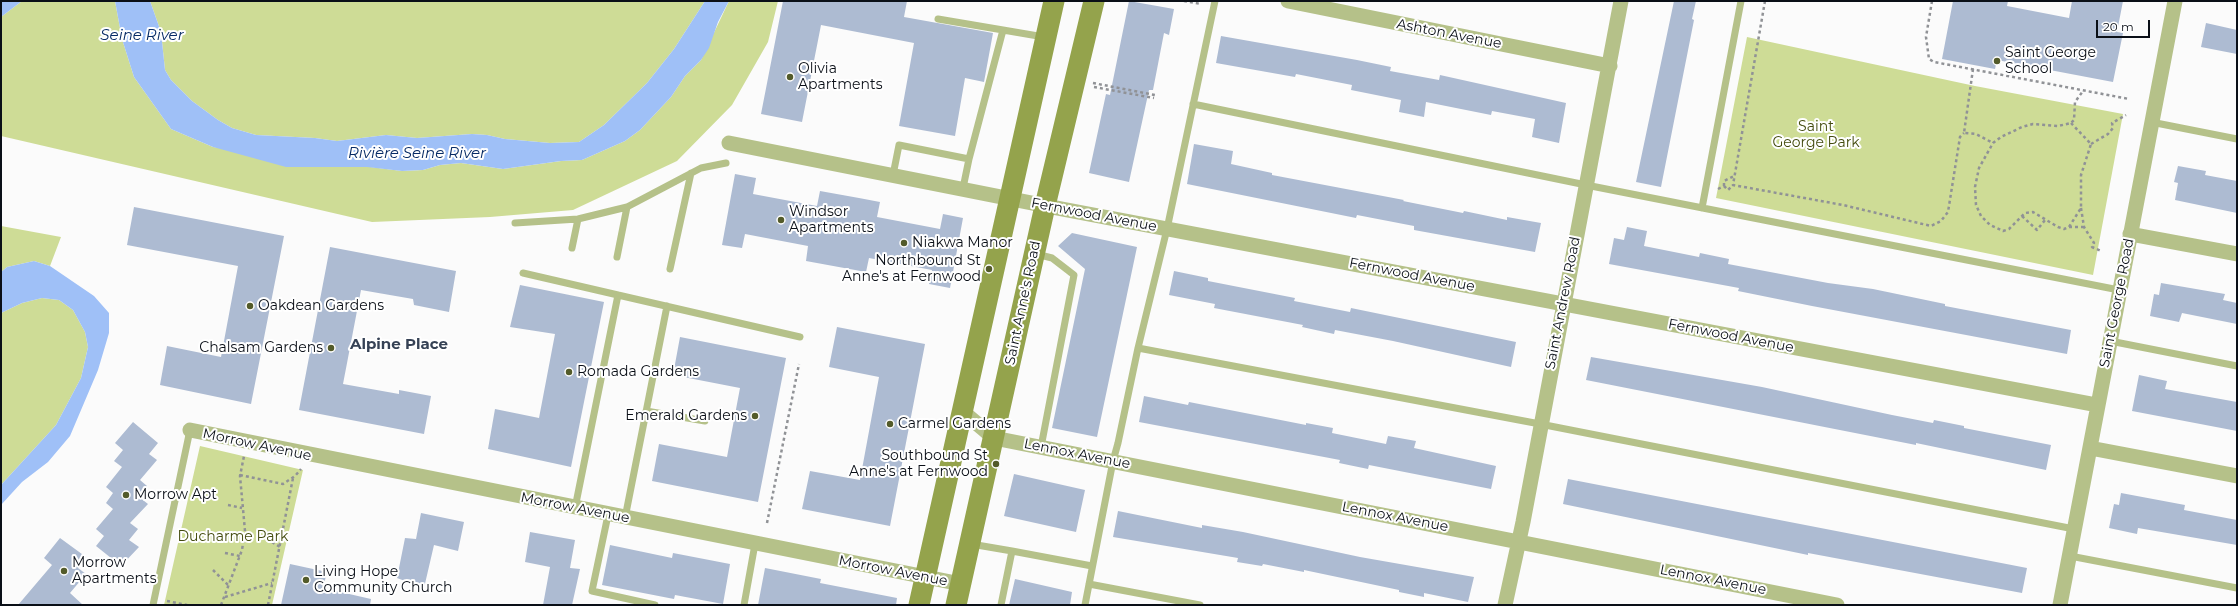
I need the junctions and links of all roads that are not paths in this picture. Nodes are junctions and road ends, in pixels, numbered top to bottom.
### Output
1 (1054, 1) edge
2 (1094, 1) edge
3 (1288, 1) edge
4 (1621, 1) edge
5 (1741, 1) edge
6 (2175, 1) edge
7 (1215, 4) edge
8 (938, 19) dead end
9 (1003, 30) junction
10 (1046, 38) junction
11 (1610, 66) junction
12 (1193, 104) junction
13 (2152, 122) junction
14 (2237, 139) edge
15 (729, 142) dead end
16 (969, 159) junction
17 (726, 163) dead end
18 (691, 173) junction
19 (893, 175) junction
20 (1586, 185) junction
21 (963, 188) junction
22 (1010, 198) junction
23 (1045, 206) junction
24 (627, 207) junction
25 (1702, 208) junction
26 (578, 219) junction
27 (515, 223) dead end
28 (1166, 229) junction
29 (2130, 234) junction
30 (572, 248) dead end
31 (1034, 254) junction
32 (2237, 254) edge
33 (617, 257) dead end
34 (670, 269) dead end
35 (523, 273) dead end
36 (2119, 290) junction
37 (618, 295) junction
38 (1563, 304) junction
39 (667, 306) junction
40 (800, 337) dead end
41 (2109, 340) junction
42 (1138, 348) junction
43 (2237, 366) edge
44 (2097, 405) junction
45 (646, 411) junction
46 (962, 411) junction
47 (705, 421) dead end
48 (1540, 424) junction
49 (190, 430) joint
50 (994, 438) junction
51 (1041, 447) junction
52 (2090, 448) junction
53 (1112, 461) junction
54 (2237, 476) edge
55 (575, 508) junction
56 (608, 515) junction
57 (625, 518) junction
58 (2074, 529) junction
59 (1518, 541) junction
60 (755, 544) junction
61 (970, 544) junction
62 (1012, 551) junction
63 (2070, 556) junction
64 (1092, 566) junction
65 (925, 577) junction
66 (961, 584) junction
67 (1089, 584) junction
68 (2237, 588) edge
69 (153, 605) edge
70 (655, 605) edge
71 (744, 605) edge
72 (919, 605) edge
73 (956, 605) edge
74 (1001, 605) edge
75 (1085, 605) edge
76 (1200, 605) edge
77 (1505, 605) edge
78 (1837, 605) edge
79 (2060, 605) edge

1 - 10 main road
2 - 23 main road, Saint Anne's Road
3 - 11 street, Ashton Avenue
4 - 11 street, Saint Andrew Road
5 - 25 lane
6 - 13 street, Saint George Road
7 - 12 lane
8 - 9 lane
9 - 10 lane
9 - 16 lane
10 - 22 main road
11 - 20 street, Saint Andrew Road
12 - 20 lane
12 - 28 lane
13 - 14 lane
13 - 29 street, Saint George Road
15 - 19 street, Fernwood Avenue
16 - 19 lane
16 - 21 lane
17 - 18 lane
18 - 24 lane
18 - 34 lane
19 - 21 street, Fernwood Avenue
20 - 25 lane
20 - 38 street, Saint Andrew Road
21 - 22 street, Fernwood Avenue
22 - 23 street, Fernwood Avenue
22 - 46 main road
23 - 28 street, Fernwood Avenue
23 - 31 main road, Saint Anne's Road
24 - 26 lane
24 - 33 lane
25 - 36 lane
26 - 27 lane
26 - 30 lane
28 - 38 street, Fernwood Avenue
28 - 42 lane
29 - 32 street
29 - 36 street, Saint George Road
31 - 50 main road, Saint Anne's Road
31 - 51 lane
35 - 37 lane
36 - 41 street, Saint George Road
37 - 39 lane
37 - 55 lane
38 - 44 street, Fernwood Avenue
38 - 48 street, Saint Andrew Road
39 - 40 lane
39 - 45 lane
41 - 43 lane
41 - 44 street, Saint George Road
42 - 48 lane
42 - 53 lane
44 - 52 street, Saint George Road
45 - 47 lane
45 - 57 lane
46 - 50 street, Lennox Avenue
46 - 65 main road
48 - 58 lane
48 - 59 street, Saint Andrew Road
49 - 55 street, Morrow Avenue
49 - 69 lane
50 - 51 street, Lennox Avenue
50 - 61 main road, Saint Anne's Road
51 - 53 street, Lennox Avenue
52 - 54 street
52 - 58 street, Saint George Road
53 - 59 street, Lennox Avenue
53 - 64 lane
55 - 56 street, Morrow Avenue
56 - 57 street, Morrow Avenue
56 - 70 lane
57 - 60 street, Morrow Avenue
58 - 63 street, Saint George Road
59 - 77 street, Saint Andrew Road
59 - 78 street, Lennox Avenue
60 - 65 street, Morrow Avenue
60 - 71 lane
61 - 62 lane
61 - 66 main road, Saint Anne's Road
62 - 64 lane
62 - 74 lane
63 - 68 lane
63 - 79 street, Saint George Road
64 - 67 lane
65 - 66 street, Morrow Avenue
65 - 72 main road
66 - 73 main road, Saint Anne's Road
67 - 75 lane
67 - 76 lane

